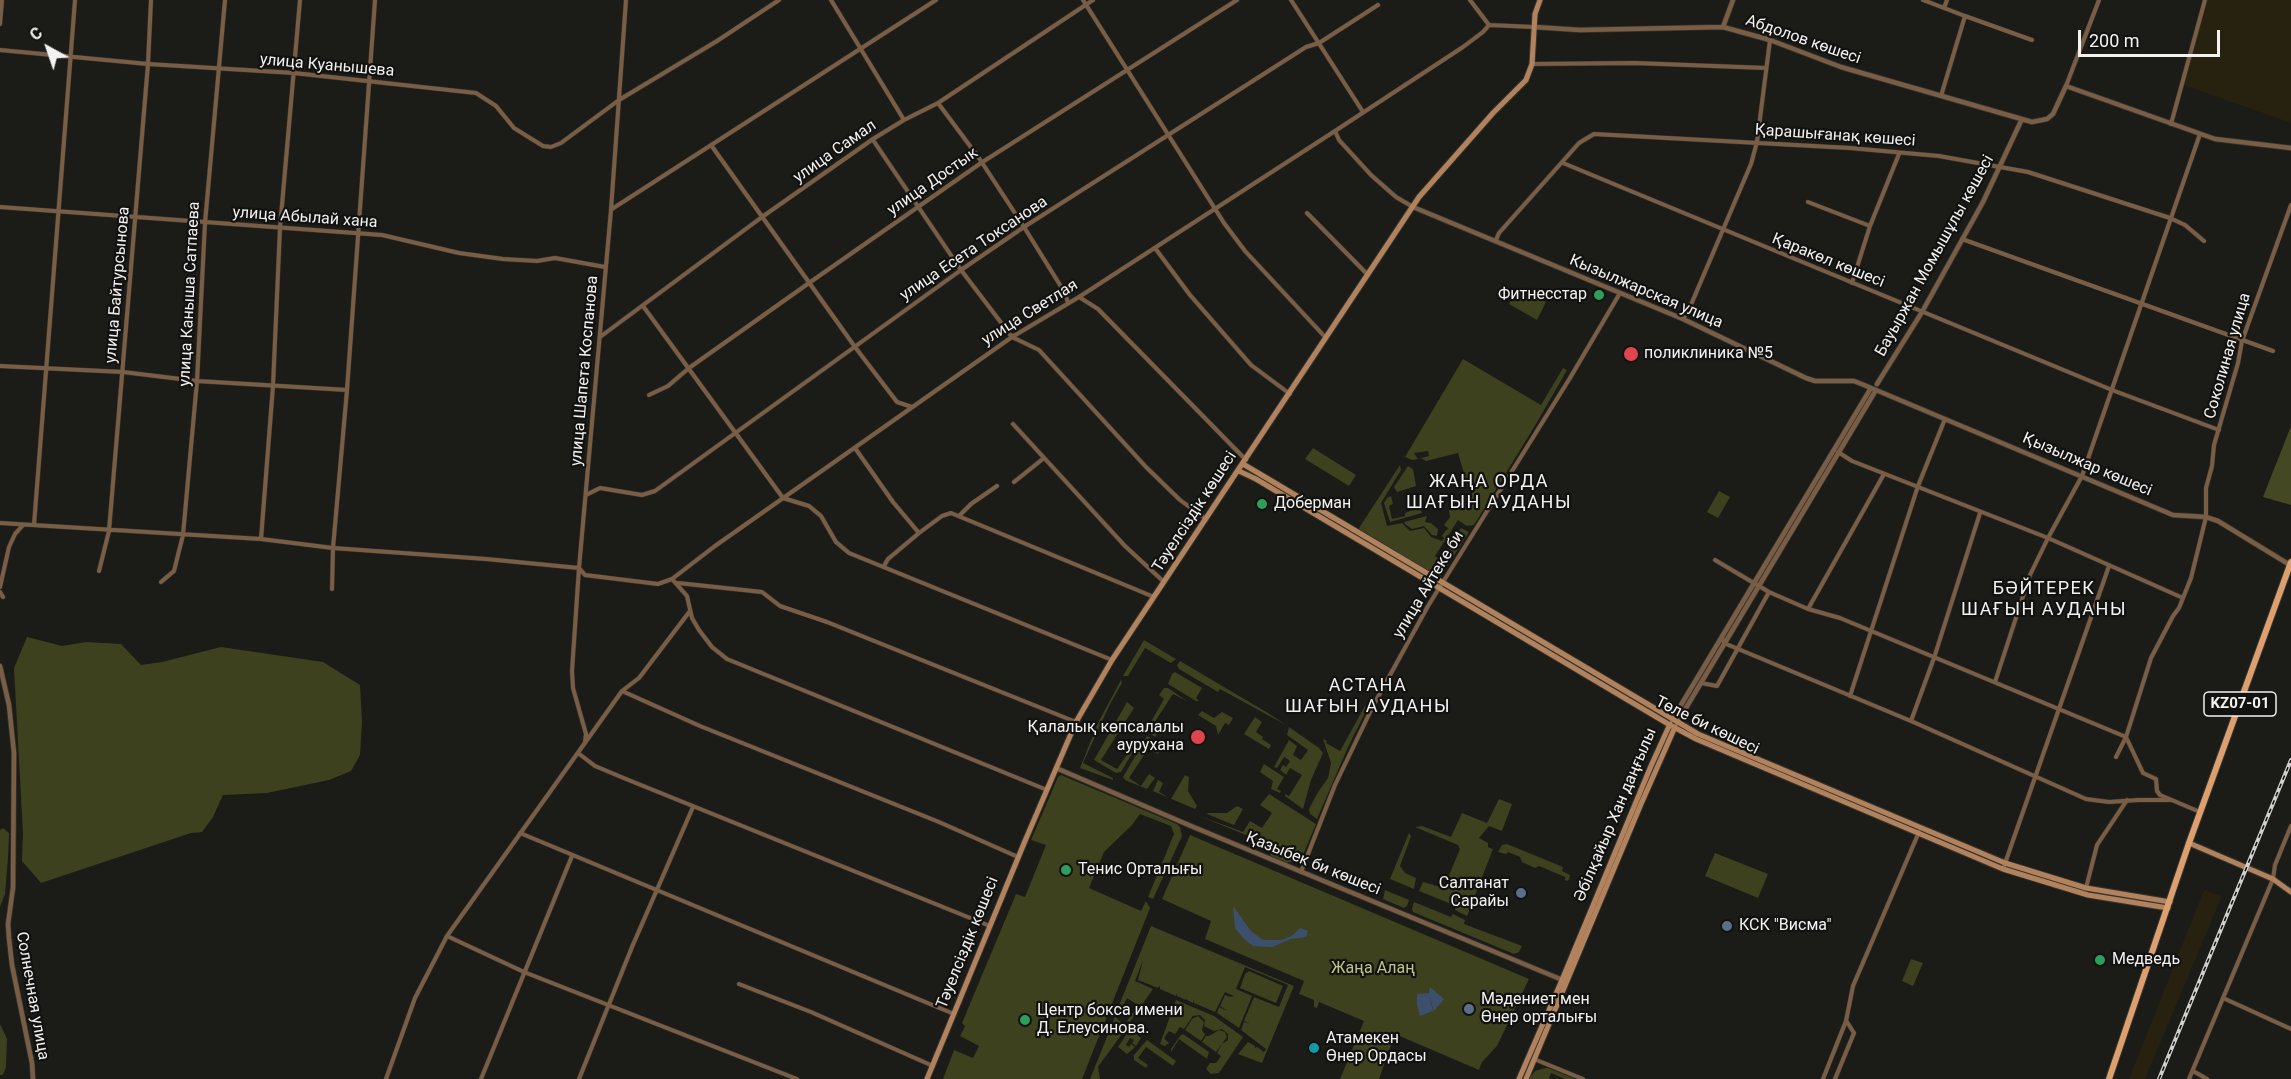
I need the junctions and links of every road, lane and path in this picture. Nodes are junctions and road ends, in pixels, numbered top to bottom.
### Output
1 (2, 0) edge
2 (75, 0) edge
3 (151, 0) edge
4 (225, 0) edge
5 (300, 0) edge
6 (375, 0) edge
7 (626, 0) edge
8 (779, 0) edge
9 (831, 0) edge
10 (936, 0) edge
11 (1093, 0) edge
12 (1237, 0) edge
13 (1291, 0) edge
14 (1470, 0) edge
15 (1540, 0) edge
16 (1733, 0) edge
17 (1923, 0) edge
18 (1947, 0) edge
19 (2099, 0) edge
20 (2205, 0) edge
21 (1085, 2) edge
22 (1378, 6) dead end
23 (1944, 8) junction
24 (1965, 16) junction
25 (0, 24) edge
26 (1489, 25) junction
27 (1534, 27) junction
28 (1723, 27) junction
29 (1770, 40) junction
30 (2032, 40) dead end
31 (1319, 43) junction
32 (861, 47) junction
33 (0, 50) edge
34 (71, 56) junction
35 (148, 64) junction
36 (1532, 64) junction
37 (1766, 68) junction
38 (219, 69) junction
39 (1128, 69) junction
40 (294, 73) junction
41 (369, 81) junction
42 (2066, 86) junction
43 (1941, 96) junction
44 (619, 100) junction
45 (938, 103) junction
46 (1363, 112) junction
47 (2022, 119) junction
48 (904, 120) junction
49 (2171, 124) junction
50 (1335, 131) junction
51 (1168, 134) junction
52 (2200, 134) junction
53 (873, 139) junction
54 (1757, 142) junction
55 (711, 145) junction
56 (2291, 148) edge
57 (1899, 154) junction
58 (981, 163) junction
59 (1563, 164) junction
60 (2000, 166) junction
61 (1808, 202) dead end
62 (2291, 205) edge
63 (919, 206) junction
64 (0, 207) edge
65 (1413, 207) junction
66 (1214, 208) junction
67 (611, 210) junction
68 (60, 212) junction
69 (1307, 213) dead end
70 (135, 217) junction
71 (762, 217) junction
72 (2170, 218) junction
73 (205, 223) junction
74 (1870, 226) junction
75 (1024, 227) junction
76 (280, 228) junction
77 (1723, 230) junction
78 (357, 233) junction
79 (1962, 239) junction
80 (1496, 240) junction
81 (2204, 241) dead end
82 (1155, 248) junction
83 (606, 267) junction
84 (961, 270) junction
85 (1368, 275) junction
86 (809, 283) junction
87 (1852, 283) junction
88 (1620, 293) junction
89 (1079, 297) junction
90 (1068, 303) junction
91 (2140, 304) junction
92 (643, 306) junction
93 (1922, 312) junction
94 (1683, 319) junction
95 (600, 337) junction
96 (1012, 337) junction
97 (1326, 338) junction
98 (2242, 341) junction
99 (855, 347) junction
100 (2273, 351) dead end
101 (0, 366) edge
102 (689, 368) junction
103 (46, 370) junction
104 (123, 372) junction
105 (197, 381) junction
106 (1878, 384) joint
107 (273, 386) junction
108 (1873, 389) junction
109 (347, 390) junction
110 (2112, 390) junction
111 (1290, 394) junction
112 (649, 395) dead end
113 (912, 407) junction
114 (1945, 419) junction
115 (1013, 424) dead end
116 (2219, 430) junction
117 (736, 432) junction
118 (855, 448) junction
119 (1838, 452) junction
120 (1044, 458) junction
121 (1244, 462) junction
122 (1239, 471) junction
123 (1884, 474) junction
124 (2082, 476) junction
125 (1014, 482) dead end
126 (997, 486) dead end
127 (1918, 486) junction
128 (586, 495) junction
129 (783, 498) junction
130 (1980, 513) junction
131 (959, 516) junction
132 (2205, 517) junction
133 (1206, 519) junction
134 (0, 523) edge
135 (23, 525) junction
136 (34, 525) junction
137 (109, 531) junction
138 (919, 533) junction
139 (183, 535) junction
140 (2048, 538) junction
141 (261, 539) junction
142 (333, 548) junction
143 (1715, 560) dead end
144 (2290, 563) edge
145 (884, 566) junction
146 (2109, 566) junction
147 (579, 568) junction
148 (99, 571) dead end
149 (672, 579) junction
150 (161, 582) dead end
151 (677, 583) junction
152 (1165, 583) junction
153 (1756, 584) junction
154 (1441, 586) junction
155 (0, 587) edge
156 (332, 589) dead end
157 (1769, 592) junction
158 (1155, 597) junction
159 (2183, 598) junction
160 (1808, 609) junction
161 (690, 611) junction
162 (1872, 631) junction
163 (1722, 636) junction
164 (1724, 643) junction
165 (1737, 649) junction
166 (1934, 658) junction
167 (1112, 660) junction
168 (0, 666) edge
169 (1995, 682) junction
170 (1701, 683) junction
171 (622, 691) junction
172 (1850, 696) junction
173 (2059, 708) junction
174 (1911, 721) junction
175 (1076, 722) junction
176 (1674, 724) junction
177 (2126, 737) junction
178 (585, 742) junction
179 (578, 753) junction
180 (2116, 757) dead end
181 (1056, 768) junction
182 (2035, 776) junction
183 (1047, 789) junction
184 (2127, 800) junction
185 (2175, 800) junction
186 (693, 807) junction
187 (2200, 813) junction
188 (2291, 826) edge
189 (1920, 831) junction
190 (520, 833) junction
191 (2189, 843) junction
192 (572, 856) junction
193 (1018, 857) junction
194 (2004, 866) junction
195 (1301, 872) junction
196 (2273, 879) junction
197 (2086, 888) junction
198 (657, 890) junction
199 (2291, 892) edge
200 (2169, 905) junction
201 (990, 926) junction
202 (447, 936) junction
203 (524, 972) junction
204 (1564, 981) junction
205 (739, 984) dead end
206 (2223, 998) junction
207 (610, 1004) junction
208 (954, 1014) junction
209 (1846, 1021) junction
210 (2291, 1029) edge
211 (1531, 1058) junction
212 (933, 1066) junction
213 (2193, 1071) junction
214 (782, 1073) junction
215 (33, 1079) edge
216 (387, 1079) edge
217 (481, 1079) edge
218 (579, 1079) edge
219 (780, 1079) edge
220 (797, 1079) edge
221 (927, 1079) edge
222 (1519, 1079) edge
223 (1526, 1079) edge
224 (1583, 1079) edge
225 (1822, 1079) edge
226 (1835, 1079) edge
227 (2109, 1079) edge
228 (2189, 1079) edge
229 (2207, 1079) edge

1 - 25 street
2 - 34 street
3 - 35 street, улица Байтурсынова
4 - 38 street, улица Каныша Сатпаева
5 - 40 street
6 - 41 street
7 - 44 street, улица Шапета Коспанова
8 - 44 street
9 - 32 street
10 - 32 street
11 - 21 street, улица Самал
12 - 39 street, улица Достык
13 - 31 street
14 - 26 street
15 - 27 main road, Тәуелсіздік көшесі
16 - 28 street
17 - 23 street
18 - 23 street
19 - 42 street
20 - 49 street
21 - 39 street
21 - 45 street, улица Самал
22 - 31 street, улица Есета Токсанова
23 - 24 street
24 - 30 street
24 - 43 street
26 - 27 street
26 - 46 street, улица Светлая
27 - 28 street, Абдолов көшесі
27 - 36 main road, Тәуелсіздік көшесі
28 - 29 street, Абдолов көшесі
29 - 37 street
29 - 43 street, Абдолов көшесі
31 - 46 street
31 - 51 street, улица Есета Токсанова
32 - 48 street
32 - 55 street
33 - 34 street, улица Куанышева
34 - 35 street, улица Куанышева
34 - 68 street
35 - 38 street, улица Куанышева
35 - 70 street, улица Байтурсынова
36 - 37 street
36 - 65 main road, Тәуелсіздік көшесі
37 - 54 street
38 - 40 street, улица Куанышева
38 - 73 street, улица Каныша Сатпаева
39 - 51 street
39 - 58 street, улица Достык
40 - 41 street, улица Куанышева
40 - 76 street
41 - 44 street, улица Куанышева
41 - 78 street
42 - 47 street
42 - 49 street
43 - 47 street, Абдолов көшесі
44 - 67 street, улица Шапета Коспанова
45 - 48 street, улица Самал
45 - 58 street
46 - 50 street, улица Светлая
47 - 60 street, Бауыржан Момышұлы көшесі
48 - 53 street, улица Самал
49 - 52 street
50 - 65 street
50 - 66 street, улица Светлая
51 - 66 street
51 - 75 street, улица Есета Токсанова
52 - 56 street
52 - 72 street
53 - 63 street
53 - 71 street, улица Самал
54 - 57 street, Қарашығанақ көшесі
54 - 59 street, Қарашығанақ көшесі
54 - 77 street
55 - 67 street
55 - 71 street
57 - 60 street, Қарашығанақ көшесі
57 - 74 street
58 - 63 street, улица Достык
58 - 75 street
59 - 77 street, Қаракөл көшесі
59 - 80 street, Қарашығанақ көшесі
60 - 72 street, Қарашығанақ көшесі
60 - 79 street, Бауыржан Момышұлы көшесі
61 - 74 street
62 - 98 street, Соколиная улица
63 - 84 street
63 - 86 street, улица Достык
64 - 68 street, улица Абылай хана
65 - 80 street, Кызылжарская улица
65 - 85 main road, Тәуелсіздік көшесі
66 - 82 street, улица Светлая
66 - 97 street
67 - 83 street, улица Шапета Коспанова
68 - 70 street, улица Абылай хана
68 - 103 street
69 - 85 street
70 - 73 street, улица Абылай хана
70 - 104 street, улица Байтурсынова
71 - 86 street
71 - 92 street, улица Самал
72 - 81 street, Қарашығанақ көшесі
72 - 91 street
73 - 76 street, улица Абылай хана
73 - 105 street, улица Каныша Сатпаева
74 - 87 street
75 - 84 street, улица Есета Токсанова
75 - 90 street
76 - 78 street, улица Абылай хана
76 - 107 street
77 - 87 street, Қаракөл көшесі
77 - 94 street
78 - 83 street, улица Абылай хана
78 - 109 street
79 - 91 street
79 - 93 street, Бауыржан Момышұлы көшесі
80 - 88 street, Кызылжарская улица
82 - 89 street, улица Светлая
82 - 111 street
83 - 95 street, улица Шапета Коспанова
84 - 96 street
84 - 99 street, улица Есета Токсанова
85 - 97 main road, Тәуелсіздік көшесі
86 - 99 street
86 - 102 street, улица Достык
87 - 93 street, Қаракөл көшесі
88 - 94 street, Кызылжарская улица
88 - 154 street, улица Айтеке би
89 - 90 street, улица Светлая
89 - 121 street
90 - 96 street, улица Светлая
91 - 98 street
91 - 110 street
92 - 95 street, улица Самал
92 - 102 street
93 - 106 street, Бауыржан Момышұлы көшесі
93 - 110 street, Қаракөл көшесі
94 - 108 street, Кызылжарская улица
95 - 128 street, улица Шапета Коспанова
96 - 113 street, улица Светлая
96 - 133 street
97 - 111 main road, Тәуелсіздік көшесі
98 - 100 street
98 - 116 street, Соколиная улица
99 - 113 street
99 - 117 street, улица Есета Токсанова
101 - 103 street
102 - 112 street, улица Достык
102 - 117 street
103 - 104 street
103 - 136 street
104 - 105 street
104 - 137 street, улица Байтурсынова
105 - 107 street
105 - 139 street, улица Каныша Сатпаева
106 - 108 street, Бауыржан Момышұлы көшесі
107 - 109 street
107 - 141 street
108 - 114 street, Қызылжар көшесі
108 - 119 street, Әбілқайыр Хан даңғылы
108 - 153 street, Әбілқайыр Хан даңғылы
109 - 142 street
110 - 116 street, Қаракөл көшесі
110 - 124 street
111 - 121 main road, Тәуелсіздік көшесі
113 - 118 street, улица Светлая
114 - 124 street, Қызылжар көшесі
114 - 127 street
115 - 120 street
116 - 132 street, Соколиная улица
117 - 128 street, улица Есета Токсанова
117 - 129 street
118 - 129 street, улица Светлая
118 - 138 street
119 - 123 street
119 - 153 street, Әбілқайыр Хан даңғылы
120 - 125 street
120 - 152 street
121 - 122 main road, Тәуелсіздік көшесі
121 - 154 main road, Төле би көшесі
122 - 133 main road, Тәуелсіздік көшесі
122 - 154 main road, Төле би көшесі
123 - 127 street
123 - 160 street
124 - 132 street, Қызылжар көшесі
124 - 140 street
126 - 131 street
127 - 130 street
127 - 162 street
128 - 147 street, улица Шапета Коспанова
129 - 145 street
129 - 149 street, улица Светлая
130 - 140 street
130 - 166 street
131 - 138 street
131 - 158 street
132 - 144 street, Қызылжар көшесі
132 - 159 street, Соколиная улица
133 - 152 main road, Тәуелсіздік көшесі
134 - 135 street, улица Светлая
135 - 136 street, улица Светлая
135 - 155 street
136 - 137 street, улица Светлая
137 - 139 street, улица Светлая
137 - 148 street, улица Байтурсынова
138 - 145 street
139 - 141 street, улица Светлая
139 - 150 street, улица Каныша Сатпаева
140 - 146 street
140 - 169 street
141 - 142 street, улица Светлая
142 - 147 street, улица Светлая
142 - 156 street
143 - 153 street
144 - 187 main road, KZ07-01
145 - 167 street
146 - 159 street
146 - 173 street
147 - 149 street, улица Светлая
147 - 178 street, улица Шапета Коспанова
149 - 151 street
151 - 161 street
151 - 175 street
152 - 158 main road, Тәуелсіздік көшесі
153 - 157 street
153 - 163 street, Әбілқайыр Хан даңғылы
153 - 164 street, Әбілқайыр Хан даңғылы
154 - 176 main road, Төле би көшесі
154 - 195 street, улица Айтеке би
157 - 160 street
157 - 165 street
158 - 167 main road, Тәуелсіздік көшесі
159 - 177 street, Соколиная улица
160 - 162 street
161 - 171 street
161 - 183 street
162 - 166 street
162 - 172 street
163 - 164 street
163 - 176 street, Әбілқайыр Хан даңғылы
164 - 165 street
164 - 170 street, Әбілқайыр Хан даңғылы
165 - 170 street
165 - 172 street
166 - 169 street
166 - 174 street
167 - 175 main road, Тәуелсіздік көшесі
168 - 215 street, Солнечная улица
169 - 173 street
170 - 176 street, Әбілқайыр Хан даңғылы
171 - 178 street
171 - 193 street
172 - 174 street
173 - 177 street
173 - 182 street
174 - 182 street
175 - 181 main road, Тәуелсіздік көшесі
176 - 189 main road, Төле би көшесі
176 - 204 main road, Әбілқайыр Хан даңғылы
177 - 180 street, Соколиная улица
177 - 185 street
178 - 179 street
179 - 186 street
179 - 190 street
181 - 183 main road, Тәуелсіздік көшесі
181 - 195 street, Қазыбек би көшесі
182 - 184 street
182 - 194 street
183 - 193 main road, Тәуелсіздік көшесі
184 - 185 street
184 - 197 street
185 - 187 street
186 - 198 street
186 - 201 street
187 - 191 main road, KZ07-01
188 - 196 street
189 - 194 main road, Төле би көшесі
189 - 209 street
190 - 192 street
190 - 202 street
191 - 196 main road
191 - 200 main road, KZ07-01
192 - 198 street
192 - 203 street
193 - 201 main road, Тәуелсіздік көшесі
194 - 197 main road, Төле би көшесі
194 - 200 main road, Төле би көшесі
195 - 204 street, Қазыбек би көшесі
196 - 199 main road
196 - 206 street
197 - 200 main road, Төле би көшесі
198 - 207 street
198 - 208 street
200 - 227 main road, KZ07-01
201 - 208 main road, Тәуелсіздік көшесі
202 - 203 street
202 - 216 street
203 - 207 street
203 - 217 street
204 - 211 main road, Әбілқайыр Хан даңғылы
205 - 212 street
206 - 210 street
206 - 213 street
207 - 214 street
207 - 218 street
208 - 212 main road, Тәуелсіздік көшесі
209 - 225 street
209 - 226 street
211 - 222 main road, Әбілқайыр Хан даңғылы
211 - 223 main road, Әбілқайыр Хан даңғылы
211 - 224 street
212 - 221 main road, Тәуелсіздік көшесі
213 - 228 street
213 - 229 street
214 - 219 street
214 - 220 street

